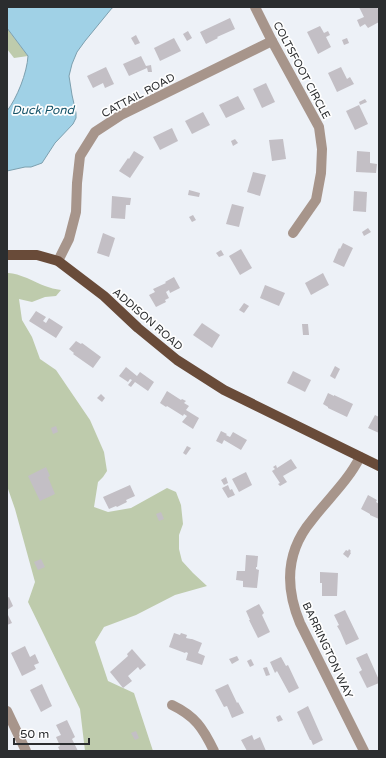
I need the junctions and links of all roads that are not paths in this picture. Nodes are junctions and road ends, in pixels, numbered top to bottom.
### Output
1 (255, 7) edge
2 (272, 41) junction
3 (293, 233) dead end
4 (7, 255) edge
5 (58, 261) junction
6 (360, 457) junction
7 (379, 466) edge
8 (172, 705) dead end
9 (7, 711) edge
10 (26, 751) edge
11 (214, 751) edge
12 (364, 751) edge

1 - 2 street, COLTSFOOT CIRCLE
2 - 3 street, COLTSFOOT CIRCLE
2 - 5 street, CATTAIL ROAD
4 - 5 main road, ADDISON ROAD
5 - 6 main road, ADDISON ROAD
6 - 7 main road, ADDISON ROAD
6 - 12 street, BARRINGTON WAY
8 - 11 street
9 - 10 street

